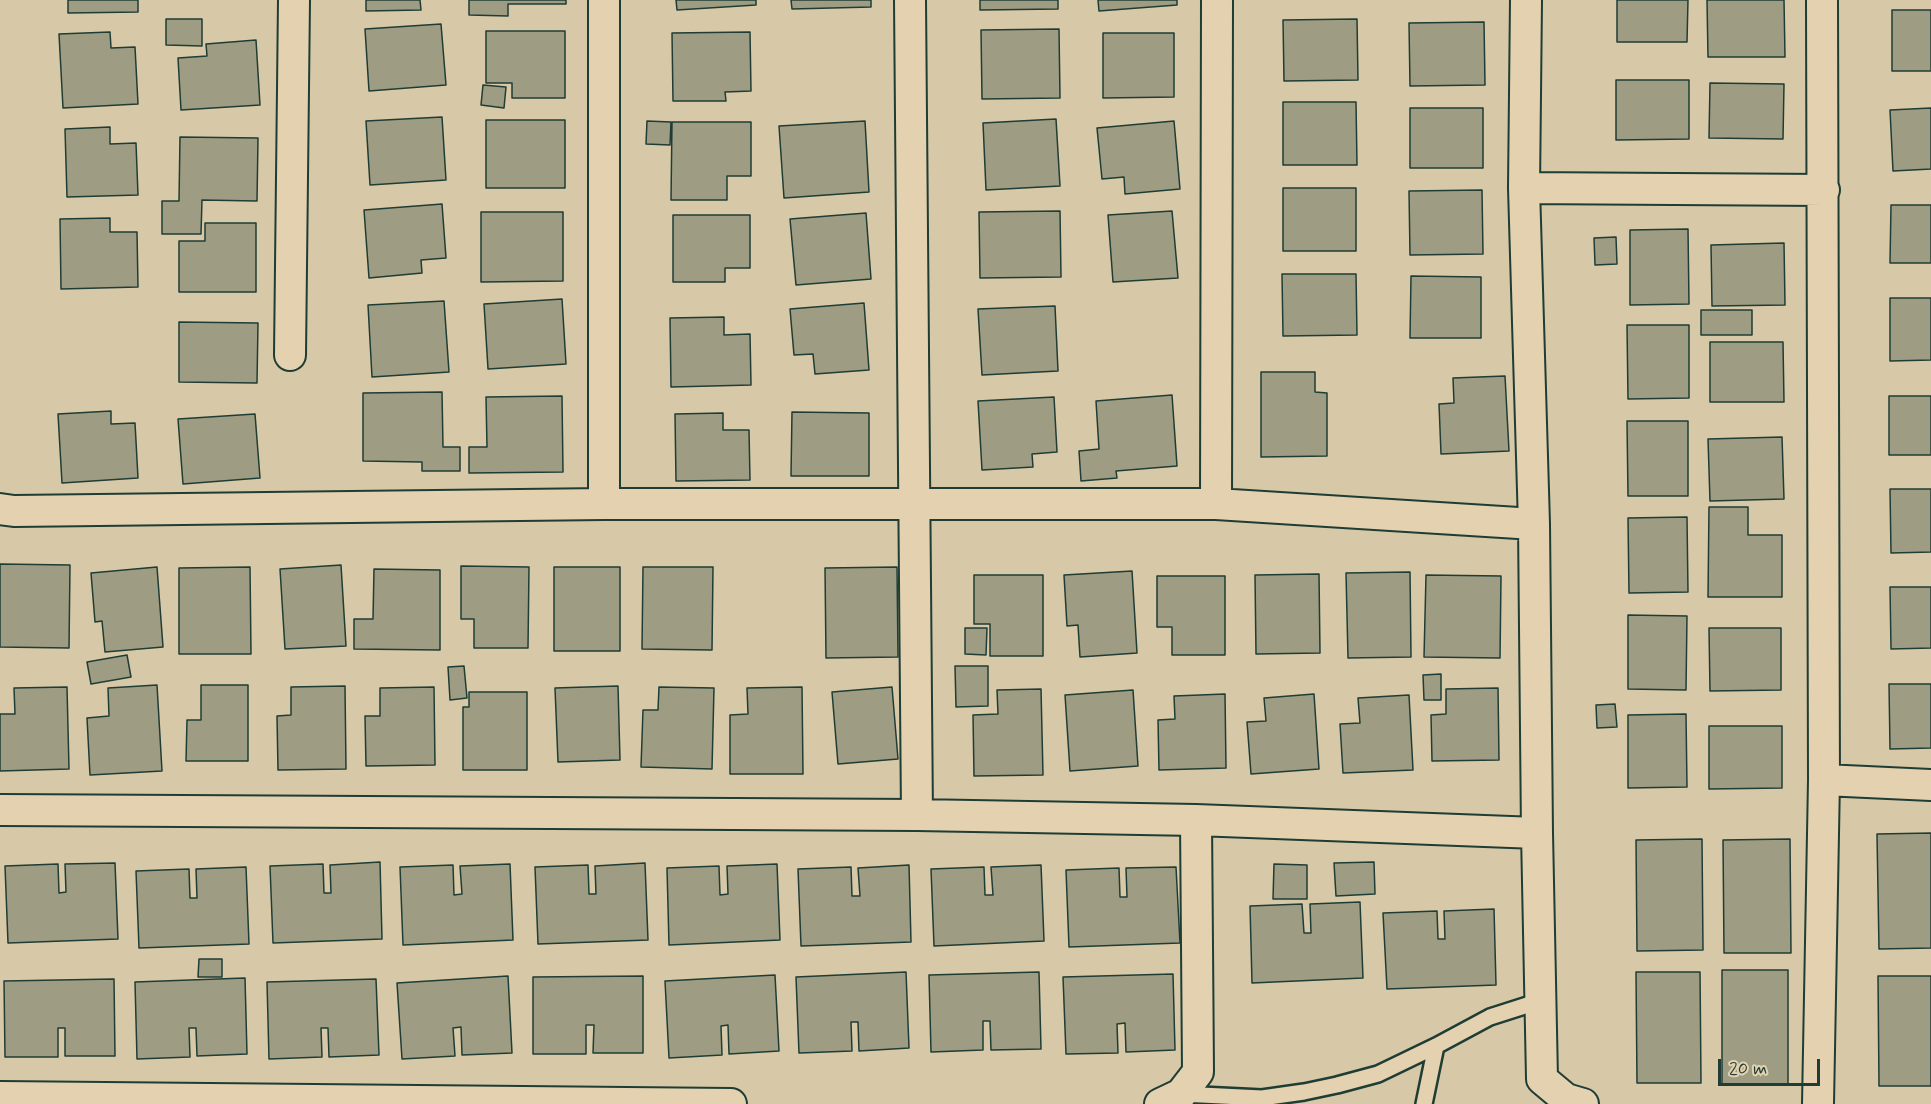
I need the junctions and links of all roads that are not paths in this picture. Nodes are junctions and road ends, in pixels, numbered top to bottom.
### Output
1 (294, 0) edge
2 (604, 0) edge
3 (910, 0) edge
4 (1217, 0) edge
5 (1526, 0) edge
6 (1822, 0) edge
7 (1524, 188) junction
8 (1824, 190) junction
9 (290, 356) dead end
10 (913, 503) junction
11 (604, 504) junction
12 (1216, 504) junction
13 (0, 509) edge
14 (1534, 524) junction
15 (1824, 780) junction
16 (1931, 785) edge
17 (0, 810) edge
18 (917, 815) junction
19 (1196, 820) junction
20 (1537, 833) junction
21 (1540, 1001) junction
22 (1436, 1046) junction
23 (0, 1097) edge
24 (1171, 1099) edge
25 (1264, 1101) edge
26 (731, 1104) edge
27 (1424, 1104) edge
28 (1583, 1104) edge
29 (1818, 1104) edge

1 - 9 street
2 - 11 street
3 - 10 street
4 - 12 street
5 - 7 street
6 - 8 street
7 - 8 street
7 - 14 street
8 - 15 street
10 - 11 street
10 - 12 street
10 - 18 street
11 - 13 street
12 - 14 street
14 - 20 street
15 - 16 street
15 - 29 street
17 - 18 street
18 - 19 street
19 - 20 street
19 - 24 street
20 - 21 street
21 - 22 lane
21 - 28 street
22 - 25 lane
22 - 27 lane
23 - 26 street
24 - 25 lane

